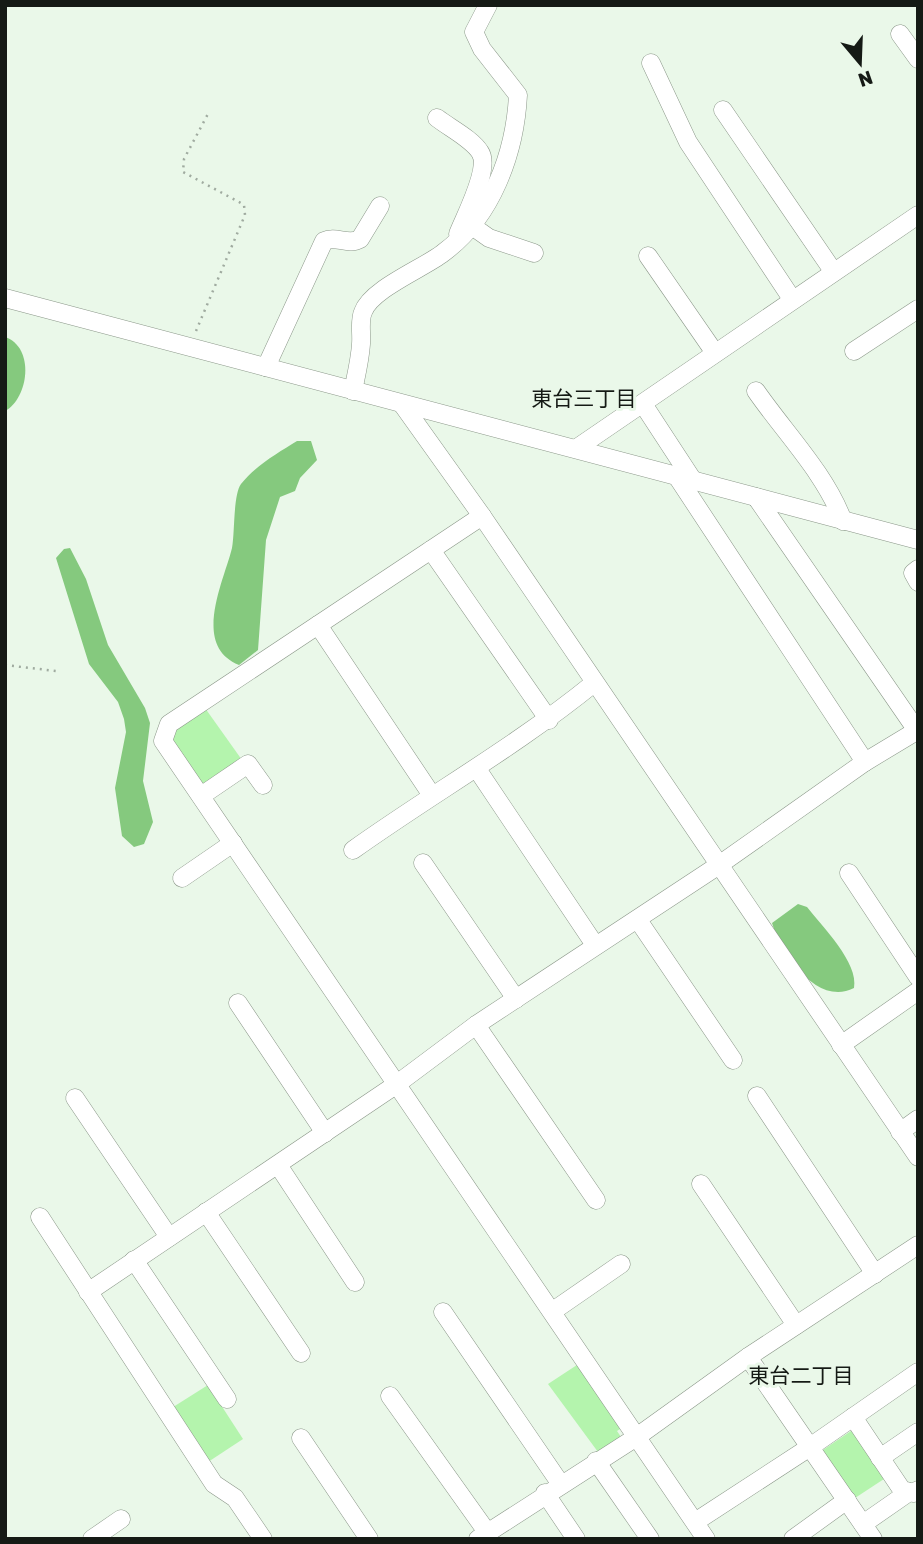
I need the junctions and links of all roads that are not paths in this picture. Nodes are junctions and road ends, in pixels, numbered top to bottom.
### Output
1 (488, 5) edge
2 (900, 34) dead end
3 (918, 59) edge
4 (651, 63) dead end
5 (723, 110) dead end
6 (438, 118) dead end
7 (380, 206) dead end
8 (918, 215) edge
9 (472, 226) junction
10 (454, 243) junction
11 (534, 253) dead end
12 (648, 256) dead end
13 (834, 271) junction
14 (5, 298) edge
15 (792, 299) junction
16 (918, 309) edge
17 (854, 351) dead end
18 (715, 354) junction
19 (266, 367) junction
20 (353, 391) junction
21 (756, 391) dead end
22 (402, 404) junction
23 (643, 404) junction
24 (577, 449) junction
25 (686, 480) junction
26 (756, 497) junction
27 (482, 516) junction
28 (843, 521) junction
29 (918, 540) edge
30 (431, 550) junction
31 (918, 569) edge
32 (918, 582) edge
33 (318, 625) junction
34 (594, 683) junction
35 (549, 720) junction
36 (917, 731) edge
37 (865, 762) junction
38 (477, 769) junction
39 (263, 785) dead end
40 (431, 794) junction
41 (201, 796) junction
42 (233, 843) junction
43 (353, 850) dead end
44 (423, 863) dead end
45 (719, 865) junction
46 (849, 873) dead end
47 (183, 878) dead end
48 (638, 920) junction
49 (595, 944) junction
50 (918, 977) edge
51 (918, 991) edge
52 (516, 999) junction
53 (238, 1003) dead end
54 (476, 1025) junction
55 (841, 1045) junction
56 (733, 1060) dead end
57 (397, 1084) junction
58 (757, 1097) dead end
59 (75, 1098) dead end
60 (918, 1119) edge
61 (900, 1132) junction
62 (325, 1133) junction
63 (918, 1157) edge
64 (278, 1165) junction
65 (701, 1184) dead end
66 (596, 1200) dead end
67 (206, 1212) junction
68 (40, 1217) dead end
69 (169, 1237) junction
70 (918, 1245) edge
71 (134, 1260) junction
72 (621, 1264) dead end
73 (875, 1274) junction
74 (355, 1282) dead end
75 (88, 1292) junction
76 (553, 1311) junction
77 (443, 1312) dead end
78 (796, 1325) junction
79 (301, 1353) dead end
80 (748, 1357) junction
81 (918, 1372) edge
82 (390, 1396) dead end
83 (227, 1399) dead end
84 (853, 1417) junction
85 (918, 1432) edge
86 (638, 1436) junction
87 (301, 1438) dead end
88 (810, 1447) junction
89 (880, 1458) junction
90 (596, 1461) junction
91 (552, 1488) junction
92 (916, 1491) edge
93 (847, 1500) junction
94 (121, 1519) dead end
95 (695, 1522) junction
96 (868, 1531) edge
97 (483, 1535) edge
98 (92, 1539) edge
99 (263, 1539) edge
100 (369, 1539) edge
101 (576, 1539) edge
102 (650, 1539) edge
103 (706, 1539) edge
104 (793, 1539) edge

1 - 9 street
2 - 3 street
4 - 15 street
5 - 13 street
6 - 10 street
7 - 19 street
8 - 13 street
9 - 10 street
9 - 11 street
10 - 20 street
12 - 18 street
13 - 15 street
14 - 19 street
15 - 18 street
16 - 17 street
18 - 23 street
19 - 20 street
20 - 22 street
21 - 28 street
22 - 24 street
22 - 27 street
23 - 24 street
23 - 25 street
24 - 25 street
25 - 26 street
25 - 37 street
26 - 28 street
26 - 36 street
27 - 30 street
27 - 34 street
28 - 29 street
30 - 33 street
30 - 35 street
31 - 32 street
33 - 40 street
33 - 41 street
34 - 35 street
34 - 45 street
35 - 38 street
36 - 37 street
37 - 45 street
38 - 40 street
38 - 49 street
39 - 41 street
40 - 43 street
41 - 42 street
42 - 47 street
42 - 57 street
44 - 52 street
45 - 48 street
45 - 55 street
46 - 50 street
48 - 49 street
48 - 56 street
49 - 52 street
51 - 55 street
52 - 54 street
53 - 62 street
54 - 57 street
54 - 66 street
55 - 61 street
57 - 62 street
57 - 76 street
58 - 73 street
59 - 69 street
60 - 61 street
61 - 63 street
62 - 64 street
64 - 67 street
64 - 74 street
65 - 78 street
67 - 69 street
67 - 79 street
68 - 75 street
69 - 71 street
70 - 73 street
71 - 75 street
71 - 83 street
72 - 76 street
73 - 78 street
75 - 99 street
76 - 86 street
77 - 91 street
78 - 80 street
80 - 86 street
80 - 88 street
81 - 84 street
82 - 97 street
84 - 88 street
84 - 89 street
85 - 89 street
86 - 90 street
86 - 95 street
87 - 100 street
88 - 93 street
88 - 95 street
89 - 92 street
90 - 91 street
90 - 102 street
91 - 97 street
91 - 101 street
92 - 96 street
93 - 96 street
93 - 104 street
94 - 98 street
95 - 103 street

